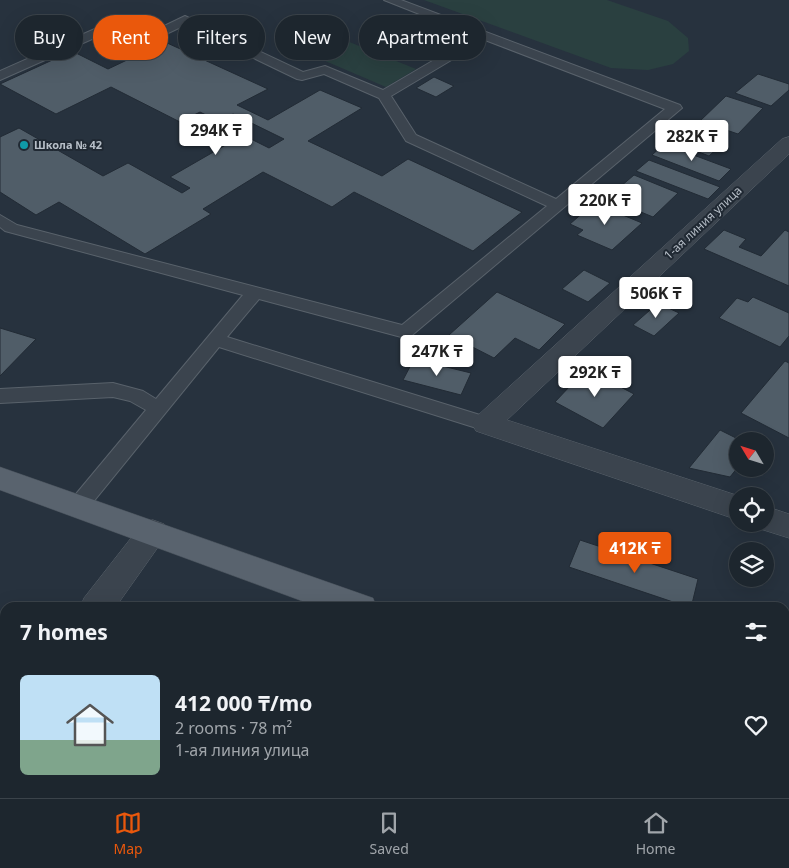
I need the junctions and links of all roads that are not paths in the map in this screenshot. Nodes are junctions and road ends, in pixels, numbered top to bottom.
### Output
1 (390, 0) edge
2 (429, 15) edge
3 (486, 37) edge
4 (443, 60) edge
5 (0, 76) edge
6 (384, 95) junction
7 (789, 143) edge
8 (558, 205) junction
9 (0, 220) edge
10 (255, 292) junction
11 (217, 340) junction
12 (0, 396) edge
13 (159, 409) junction
14 (486, 424) junction
15 (0, 478) edge
16 (729, 505) edge
17 (78, 506) junction
18 (774, 521) edge
19 (789, 526) edge
20 (153, 533) junction
21 (101, 602) edge
22 (344, 602) edge

1 - 2 lane
3 - 8 lane
4 - 6 lane
5 - 6 lane
6 - 8 lane
7 - 14 street, 1-ая линия улица
8 - 10 lane
9 - 10 lane
10 - 11 lane
11 - 13 lane
11 - 14 lane
12 - 13 lane
13 - 17 lane
14 - 16 street
15 - 17 main road
17 - 20 main road
18 - 19 street
20 - 21 street
20 - 22 main road

